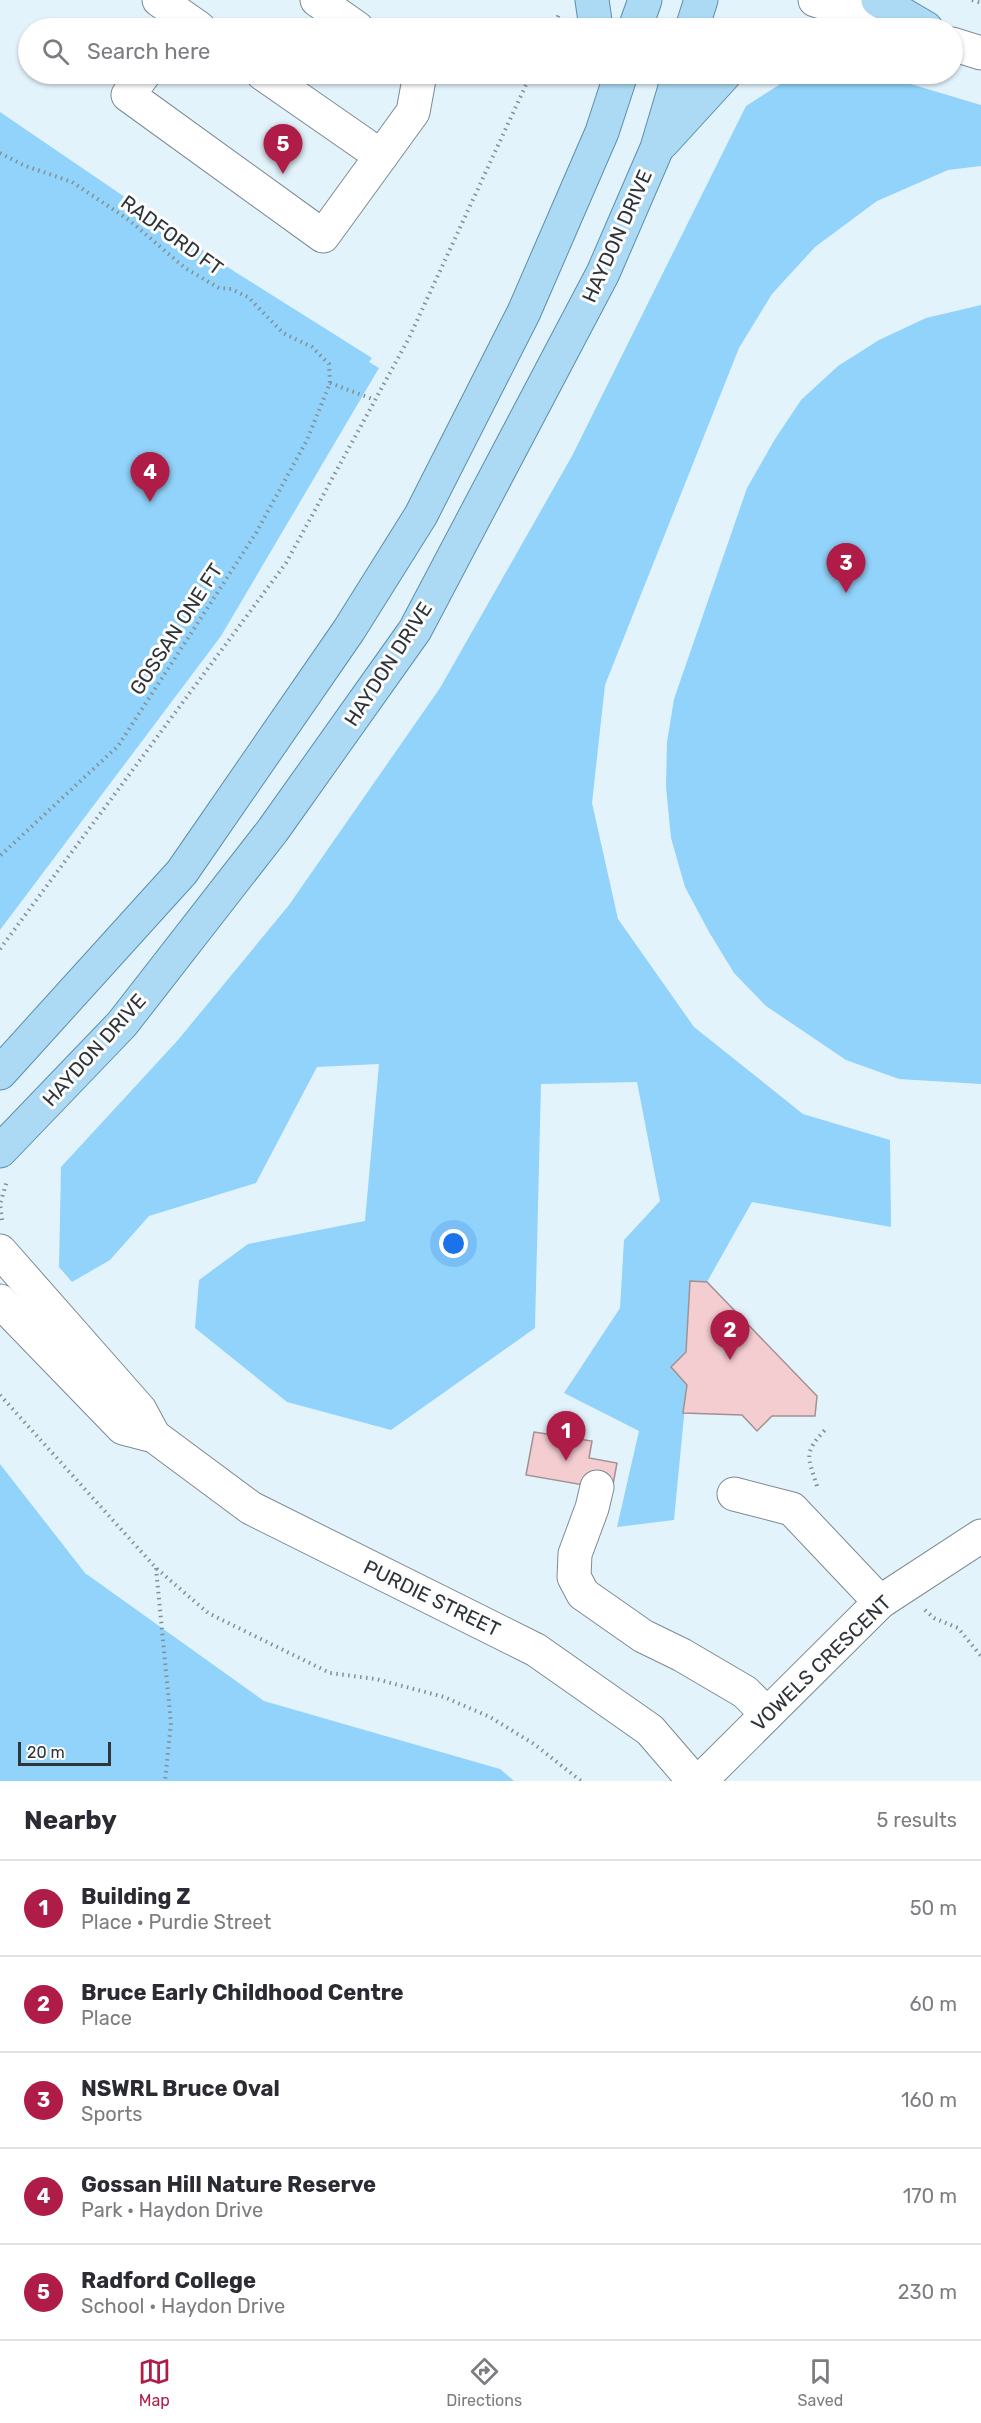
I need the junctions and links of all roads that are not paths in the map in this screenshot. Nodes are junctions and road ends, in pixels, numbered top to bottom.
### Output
1 (317, 0) edge
2 (592, 0) edge
3 (645, 0) edge
4 (701, 0) edge
5 (815, 0) edge
6 (878, 0) edge
7 (343, 18) edge
8 (595, 18) edge
9 (639, 18) edge
10 (695, 18) edge
11 (873, 18) edge
12 (909, 18) edge
13 (963, 47) edge
14 (981, 53) edge
15 (136, 84) edge
16 (278, 84) edge
17 (418, 84) edge
18 (600, 84) edge
19 (618, 84) edge
20 (676, 84) edge
21 (716, 84) edge
22 (602, 132) junction
23 (657, 148) junction
24 (381, 156) junction
25 (0, 1073) edge
26 (0, 1151) edge
27 (0, 1251) edge
28 (0, 1301) edge
29 (154, 1436) junction
30 (597, 1487) dead end
31 (734, 1494) dead end
32 (981, 1536) edge
33 (880, 1602) junction
34 (767, 1714) junction
35 (694, 1781) edge
36 (700, 1781) edge

1 - 7 street
2 - 8 main road
3 - 9 main road
4 - 10 main road
5 - 11 street
6 - 12 main road
13 - 14 street
15 - 24 street
16 - 24 street
17 - 24 street
18 - 22 main road
19 - 22 main road
20 - 23 main road, HAYDON DRIVE
21 - 23 main road
22 - 25 main road
23 - 26 main road, HAYDON DRIVE
27 - 29 street, PURDIE STREET
28 - 29 street, PURDIE STREET
29 - 35 street, PURDIE STREET
30 - 34 street
31 - 33 street
32 - 33 street, VOWELS CRESCENT
33 - 34 street, VOWELS CRESCENT
34 - 36 street, VOWELS CRESCENT

